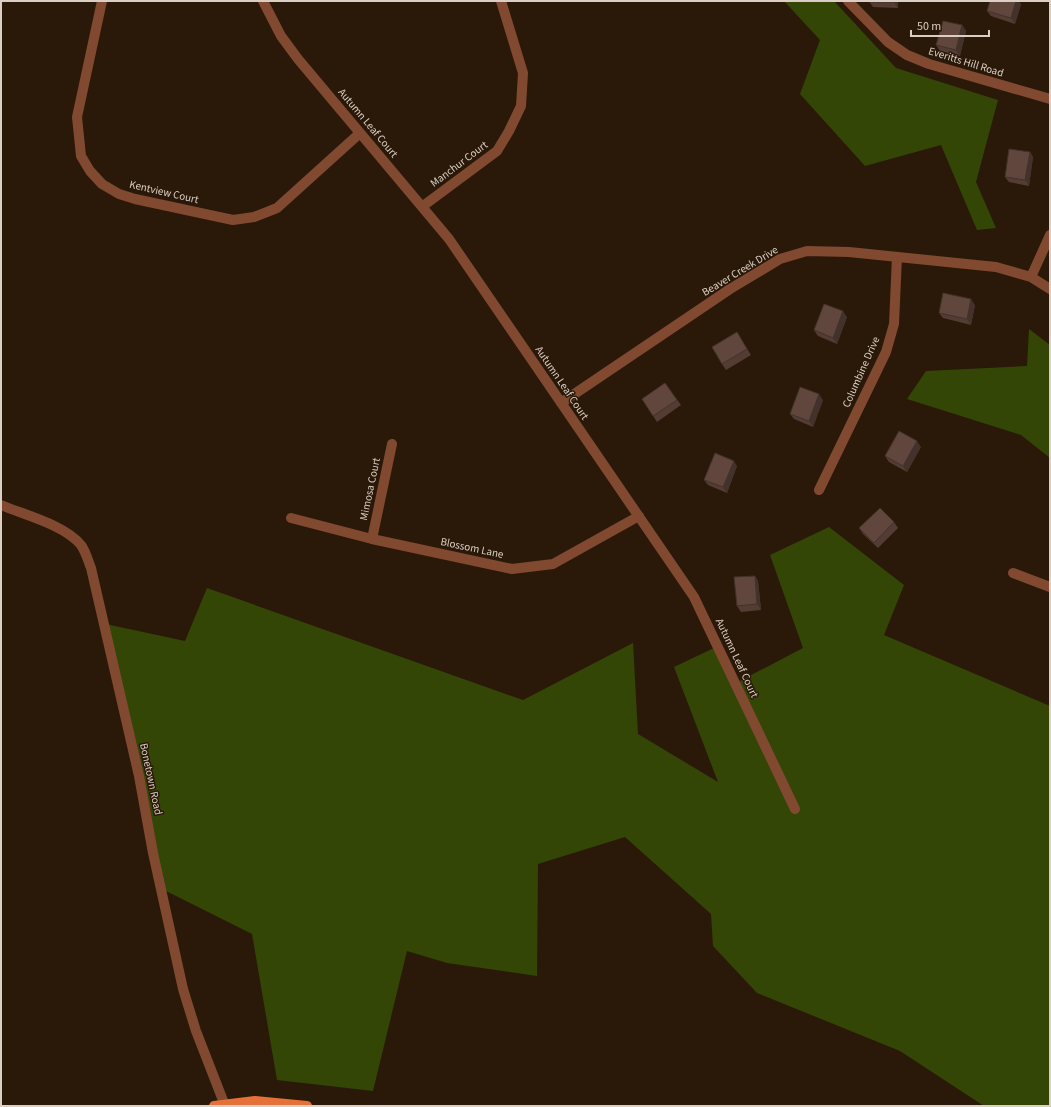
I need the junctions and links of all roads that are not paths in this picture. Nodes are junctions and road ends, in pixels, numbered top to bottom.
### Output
1 (102, 1) edge
2 (263, 1) edge
3 (501, 1) edge
4 (848, 1) edge
5 (1050, 99) edge
6 (360, 133) junction
7 (423, 206) junction
8 (1050, 235) edge
9 (897, 257) junction
10 (1031, 277) junction
11 (1050, 289) edge
12 (561, 403) junction
13 (392, 444) dead end
14 (819, 490) dead end
15 (1, 505) edge
16 (639, 516) junction
17 (291, 518) dead end
18 (372, 538) junction
19 (1013, 573) dead end
20 (1050, 587) edge
21 (795, 809) dead end
22 (219, 1105) edge
23 (307, 1106) edge

1 - 6 street, Kentview Court
2 - 6 street, Autumn Leaf Court
3 - 7 street, Manchur Court
4 - 5 street, Everitts Hill Road
6 - 7 street, Autumn Leaf Court
7 - 12 street, Autumn Leaf Court
8 - 10 street
9 - 10 street, Beaver Creek Drive
9 - 12 street, Beaver Creek Drive
9 - 14 street, Columbine Drive
10 - 11 street, Beaver Creek Drive
12 - 16 street, Autumn Leaf Court
13 - 18 street, Mimosa Court
15 - 22 street, Bonetown Road
16 - 18 street, Blossom Lane
16 - 21 street, Autumn Leaf Court
17 - 18 street, Blossom Lane
19 - 20 street
22 - 23 main road

